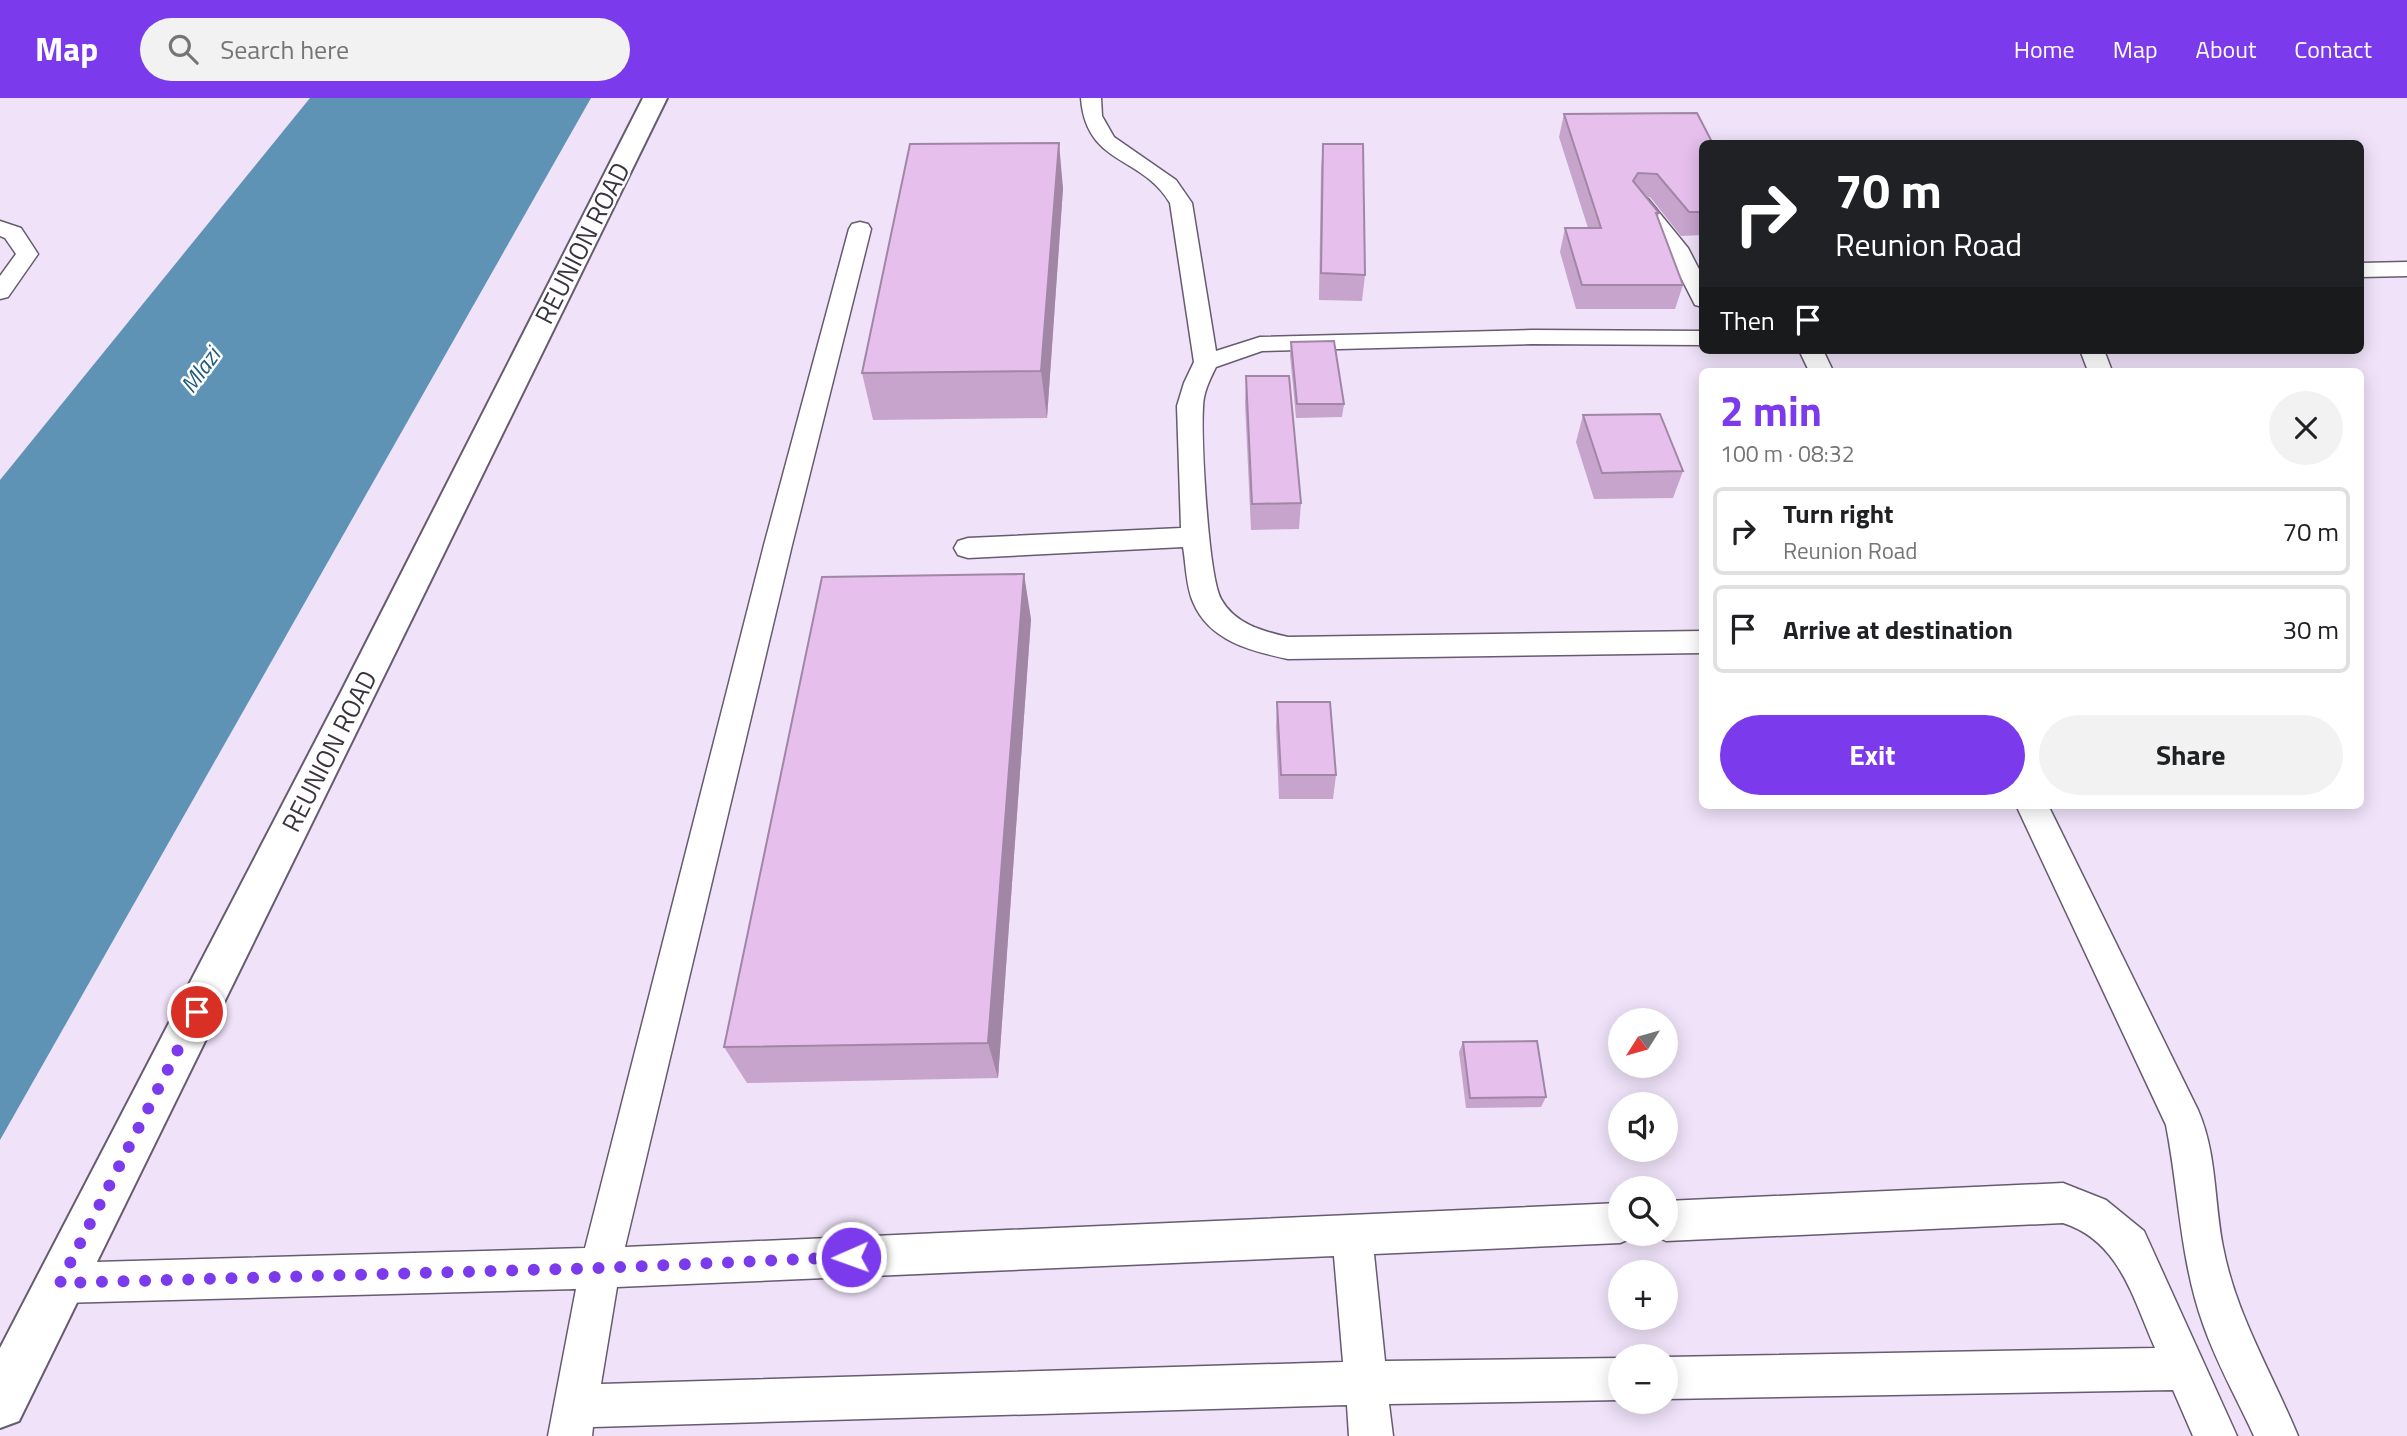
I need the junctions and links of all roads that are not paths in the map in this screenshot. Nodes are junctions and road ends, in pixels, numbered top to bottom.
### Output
1 (655, 98) edge
2 (1091, 98) edge
3 (1640, 204) edge
4 (860, 229) dead end
5 (6, 238) edge
6 (2407, 269) edge
7 (2364, 270) edge
8 (0, 292) edge
9 (1699, 292) edge
10 (1699, 338) edge
11 (1206, 362) junction
12 (1195, 537) junction
13 (968, 548) dead end
14 (1699, 642) edge
15 (2034, 809) edge
16 (1678, 1220) edge
17 (1608, 1224) edge
18 (1352, 1236) junction
19 (600, 1268) junction
20 (60, 1283) junction
21 (2185, 1369) junction
22 (1678, 1378) edge
23 (1608, 1379) edge
24 (1366, 1383) junction
25 (0, 1402) edge
26 (573, 1421) edge
27 (1371, 1436) edge
28 (2214, 1436) edge
29 (2276, 1436) edge

1 - 20 street, REUNION ROAD
2 - 11 lane
3 - 9 lane
4 - 19 lane
5 - 8 lane
6 - 7 lane
10 - 11 lane
11 - 12 lane
12 - 13 lane
12 - 14 lane
15 - 29 lane
16 - 21 lane
17 - 18 lane
18 - 19 lane
18 - 24 lane
19 - 20 lane
19 - 26 lane
20 - 25 street, REUNION ROAD
21 - 22 lane
21 - 28 lane
23 - 24 lane
24 - 26 lane
24 - 27 lane

